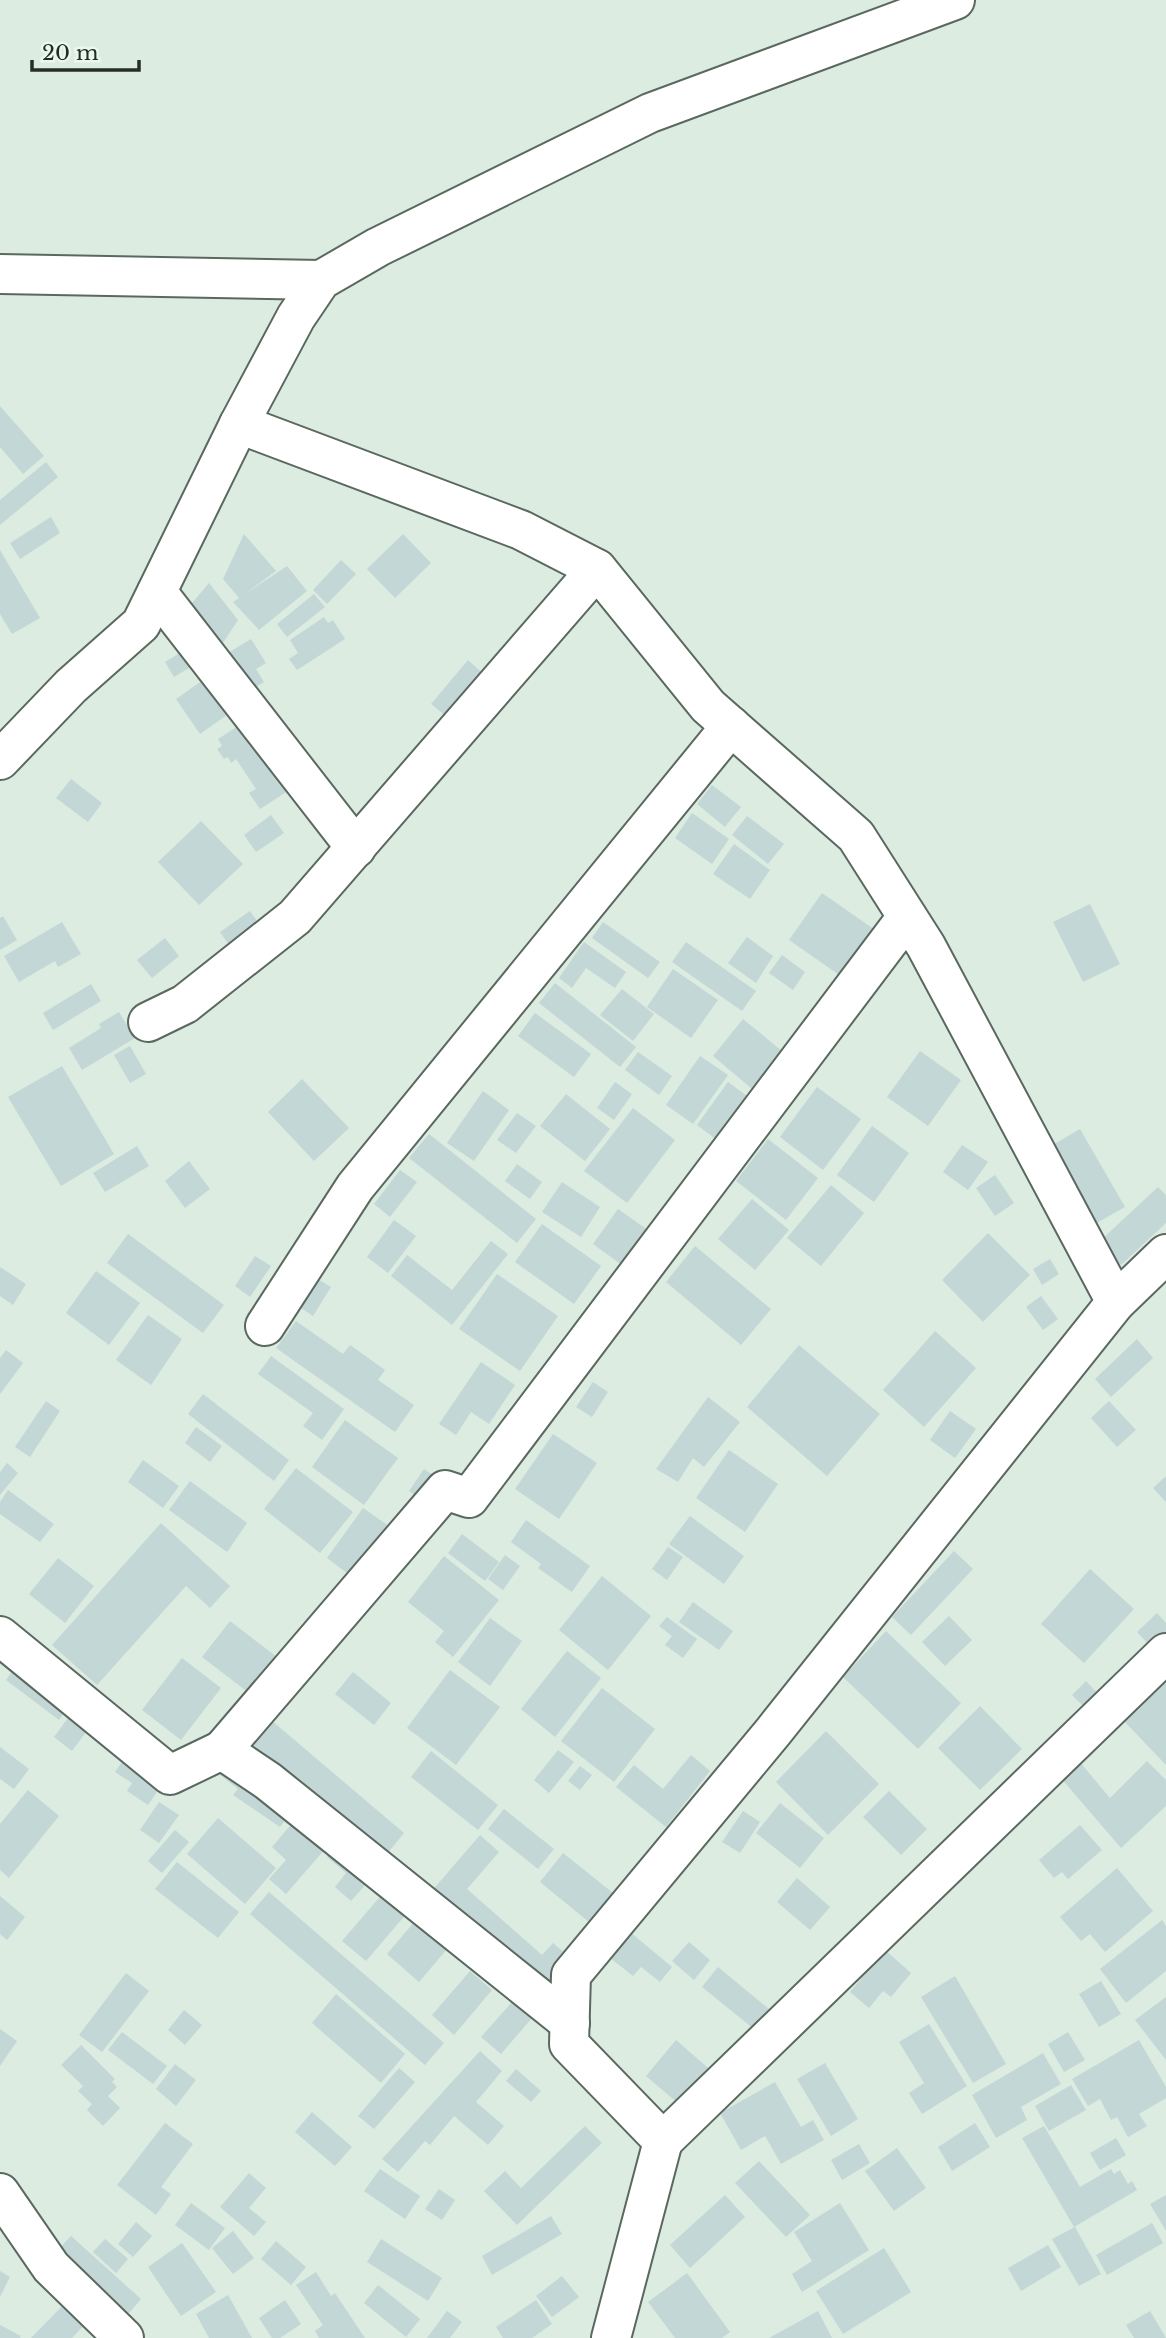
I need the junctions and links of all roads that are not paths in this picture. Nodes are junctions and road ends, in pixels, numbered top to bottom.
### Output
1 (955, 0) edge
2 (0, 274) edge
3 (320, 280) junction
4 (239, 424) junction
5 (597, 569) junction
6 (157, 592) junction
7 (731, 726) junction
8 (0, 760) edge
9 (355, 848) junction
10 (907, 917) junction
11 (148, 1022) dead end
12 (1166, 1254) edge
13 (1116, 1302) junction
14 (265, 1326) dead end
15 (0, 1636) edge
16 (1166, 1653) edge
17 (222, 1750) junction
18 (570, 2022) junction
19 (663, 2141) junction
20 (0, 2193) edge
21 (124, 2338) edge
22 (611, 2338) edge

1 - 3 street
2 - 3 street
3 - 4 street
4 - 5 street
4 - 6 street
5 - 7 street
5 - 9 street
6 - 8 street
6 - 9 street
7 - 10 street
7 - 14 street
9 - 11 street
10 - 13 street
10 - 17 street
12 - 13 street
13 - 18 street
15 - 17 street
16 - 19 street
17 - 18 street
18 - 19 street
19 - 22 street
20 - 21 street

